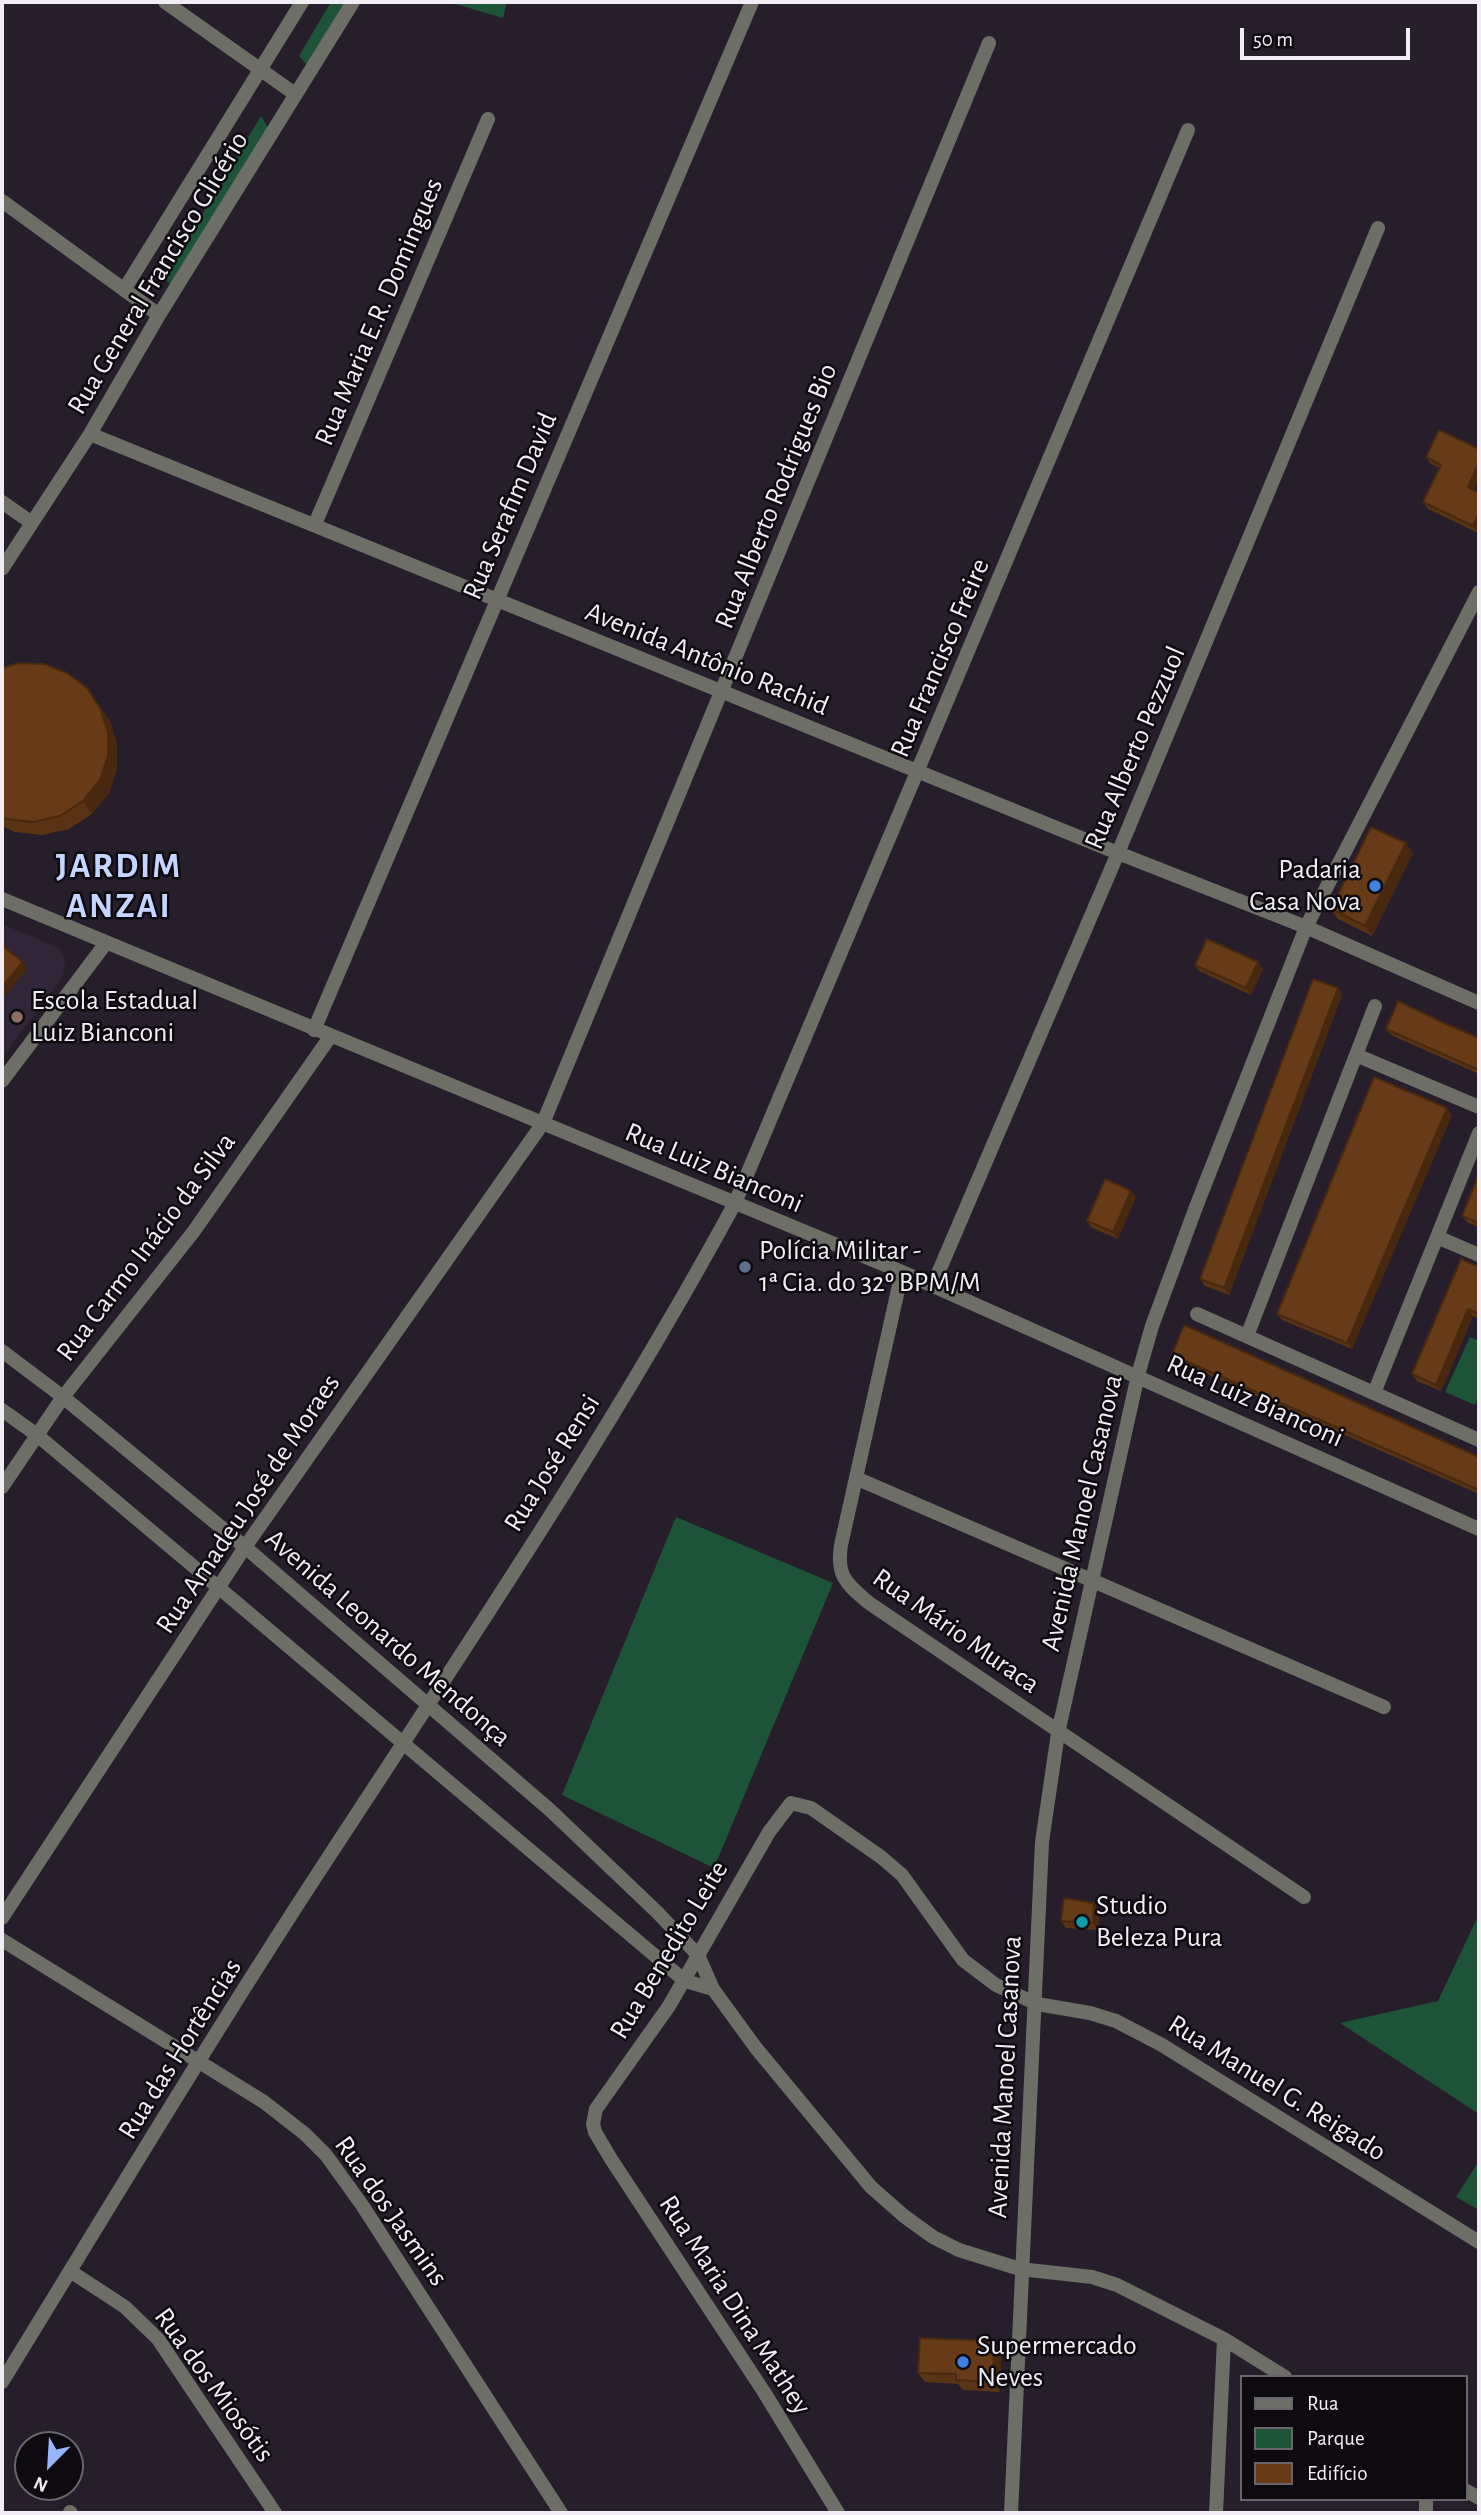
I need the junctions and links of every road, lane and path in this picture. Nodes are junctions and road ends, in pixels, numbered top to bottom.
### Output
1 (165, 2) edge
2 (302, 2) edge
3 (353, 2) edge
4 (752, 2) edge
5 (989, 43) dead end
6 (259, 71) junction
7 (295, 94) junction
8 (488, 119) dead end
9 (1188, 130) dead end
10 (2, 201) edge
11 (1378, 228) dead end
12 (124, 290) junction
13 (159, 315) junction
14 (90, 434) junction
15 (2, 502) edge
16 (32, 523) junction
17 (315, 524) junction
18 (2, 569) edge
19 (1479, 592) edge
20 (497, 599) junction
21 (722, 692) junction
22 (919, 772) junction
23 (1118, 853) junction
24 (2, 899) edge
25 (1306, 927) junction
26 (106, 943) junction
27 (1479, 1003) edge
28 (1375, 1006) dead end
29 (314, 1030) junction
30 (330, 1037) junction
31 (1356, 1055) junction
32 (2, 1081) edge
33 (1479, 1107) edge
34 (543, 1123) junction
35 (1479, 1133) edge
36 (735, 1203) junction
37 (1437, 1237) junction
38 (1479, 1255) edge
39 (902, 1272) junction
40 (933, 1285) junction
41 (1197, 1314) dead end
42 (1247, 1336) junction
43 (2, 1351) edge
44 (1138, 1375) junction
45 (1374, 1393) junction
46 (63, 1397) junction
47 (2, 1410) edge
48 (37, 1435) junction
49 (1479, 1440) edge
50 (858, 1479) junction
51 (2, 1487) edge
52 (1479, 1529) edge
53 (245, 1547) junction
54 (1089, 1580) junction
55 (218, 1587) junction
56 (428, 1704) junction
57 (1384, 1707) dead end
58 (1058, 1733) junction
59 (404, 1745) junction
60 (791, 1803) joint
61 (1304, 1897) dead end
62 (2, 1918) edge
63 (2, 1940) edge
64 (698, 1955) junction
65 (685, 1981) junction
66 (713, 1989) junction
67 (1037, 2004) junction
68 (201, 2062) junction
69 (593, 2124) joint
70 (1479, 2242) edge
71 (1020, 2269) junction
72 (70, 2271) junction
73 (1224, 2339) junction
74 (1282, 2375) edge
75 (2, 2382) edge
76 (275, 2513) edge
77 (561, 2513) edge
78 (838, 2513) edge
79 (1011, 2513) edge
80 (1216, 2513) edge

1 - 6 street
2 - 6 street, Rua General Francisco Glicério
3 - 7 street, Rua General Francisco Glicério
4 - 20 street, Rua Serafim David
5 - 21 street, Rua Alberto Rodrigues Bio
6 - 7 street
6 - 12 street, Rua General Francisco Glicério
7 - 13 street, Rua General Francisco Glicério
8 - 17 street, Rua Maria E.R. Domingues
9 - 22 street, Rua Francisco Freire
10 - 12 street
11 - 23 street, Rua Alberto Pezzuol
12 - 13 street
13 - 14 street, Rua General Francisco Glicério
14 - 16 street, Rua General Francisco Glicério
14 - 17 street, Avenida Antônio Rachid
15 - 16 street
16 - 18 street, Rua General Francisco Glicério
17 - 20 street, Avenida Antônio Rachid
19 - 25 street, Avenida Manoel Casanova
20 - 21 street, Avenida Antônio Rachid
20 - 29 street, Rua Serafim David
21 - 22 street, Avenida Antônio Rachid
21 - 34 street, Rua Alberto Rodrigues Bio
22 - 23 street, Avenida Antônio Rachid
22 - 36 street, Rua Francisco Freire
23 - 25 street, Avenida Antônio Rachid
23 - 40 street, Rua Alberto Pezzuol
24 - 26 street, Rua Luiz Bianconi
25 - 27 street, Avenida Antônio Rachid
25 - 44 street, Avenida Manoel Casanova
26 - 29 street, Rua Luiz Bianconi
26 - 32 street
28 - 31 street
29 - 30 street, Rua Luiz Bianconi
30 - 34 street, Rua Luiz Bianconi
30 - 46 street, Rua Carmo Inácio da Silva
31 - 33 street
31 - 42 street
34 - 36 street, Rua Luiz Bianconi
34 - 53 street, Rua Amadeu José de Moraes
35 - 37 street
36 - 39 street, Rua Luiz Bianconi
36 - 56 street, Rua José Rensi
37 - 38 street
37 - 45 street
39 - 40 street, Rua Luiz Bianconi
39 - 50 street, Rua Mário Muraca
40 - 44 street, Rua Luiz Bianconi
41 - 42 street
42 - 45 street
43 - 46 street, Avenida Leonardo Mendonça
44 - 52 street, Rua Luiz Bianconi
44 - 54 street, Avenida Manoel Casanova
45 - 49 street
46 - 48 street, Rua Carmo Inácio da Silva
46 - 53 street, Avenida Leonardo Mendonça
47 - 48 street
48 - 51 street, Rua Carmo Inácio da Silva
48 - 55 street
50 - 54 street
50 - 58 street, Rua Mário Muraca
53 - 55 street, Rua Amadeu José de Moraes
53 - 56 street, Avenida Leonardo Mendonça
54 - 57 street
54 - 58 street, Avenida Manoel Casanova
55 - 59 street
55 - 62 street, Rua Amadeu José de Moraes
56 - 59 street, Rua José Rensi
56 - 64 street, Avenida Leonardo Mendonça
58 - 61 street, Rua Mário Muraca
58 - 67 street, Avenida Manoel Casanova
59 - 65 street
59 - 68 street, Rua das Hortências
60 - 64 street, Rua Benedito Leite
60 - 67 street, Rua Manuel G. Reigado
63 - 68 street, Rua dos Jasmins
64 - 65 street, Rua Benedito Leite
64 - 66 street, Avenida Leonardo Mendonça
65 - 66 street
65 - 69 street, Rua Benedito Leite
66 - 71 street, Avenida Leonardo Mendonça
67 - 70 street, Rua Manuel G. Reigado
67 - 71 street, Avenida Manoel Casanova
68 - 72 street, Rua das Hortências
68 - 77 street, Rua dos Jasmins
69 - 78 street, Rua Maria Dina Mathey
71 - 73 street, Avenida Leonardo Mendonça
71 - 79 street, Avenida Manoel Casanova
72 - 75 street, Rua das Hortências
72 - 76 street, Rua dos Miosótis
73 - 74 street, Avenida Leonardo Mendonça
73 - 80 street

